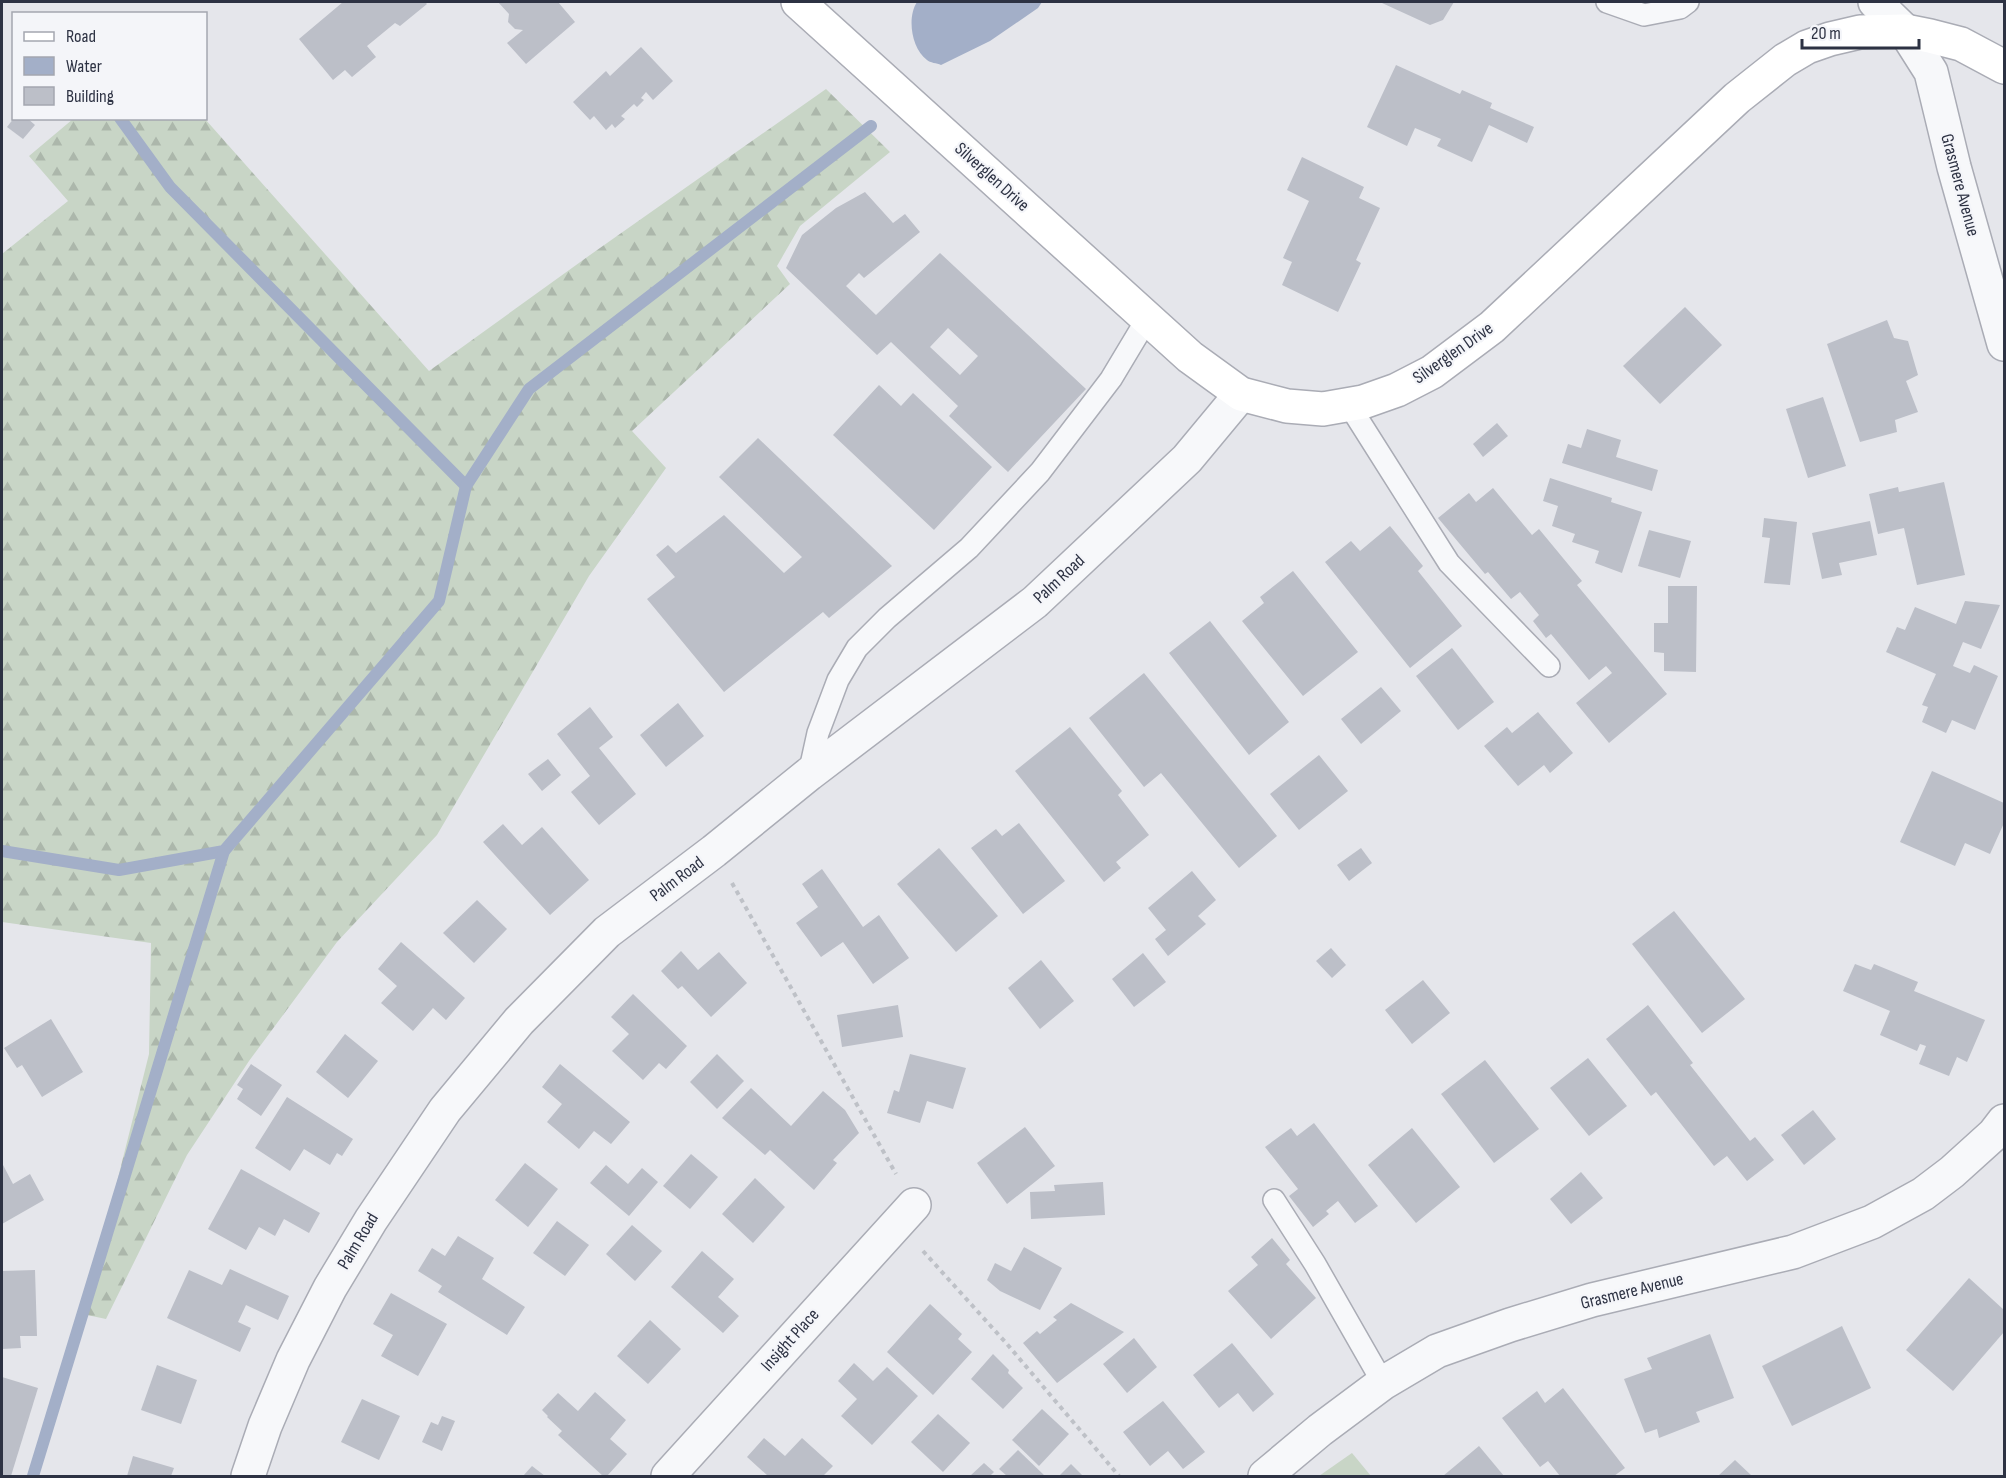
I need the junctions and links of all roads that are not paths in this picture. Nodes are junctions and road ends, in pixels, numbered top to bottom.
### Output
1 (798, 2) edge
2 (1607, 2) edge
3 (1688, 2) edge
4 (1875, 2) edge
5 (1905, 31) junction
6 (2004, 67) edge
7 (1147, 319) junction
8 (2004, 344) edge
9 (1241, 394) junction
10 (1349, 405) junction
11 (1549, 666) dead end
12 (809, 774) junction
13 (2004, 1121) edge
14 (1274, 1200) dead end
15 (905, 1213) road end
16 (1383, 1383) junction
17 (248, 1476) edge
18 (668, 1476) edge
19 (1265, 1476) edge

1 - 7 street, Silverglen Drive
2 - 3 lane
4 - 5 street, Grasmere Avenue
5 - 6 street, Silverglen Drive
5 - 8 street, Grasmere Avenue
5 - 10 street, Silverglen Drive
7 - 9 street, Silverglen Drive
7 - 12 lane
9 - 10 street, Silverglen Drive
9 - 12 street, Palm Road
10 - 11 lane
12 - 17 street, Palm Road
13 - 16 street, Grasmere Avenue
14 - 16 lane
15 - 18 street, Insight Place
16 - 19 street, Grasmere Avenue

